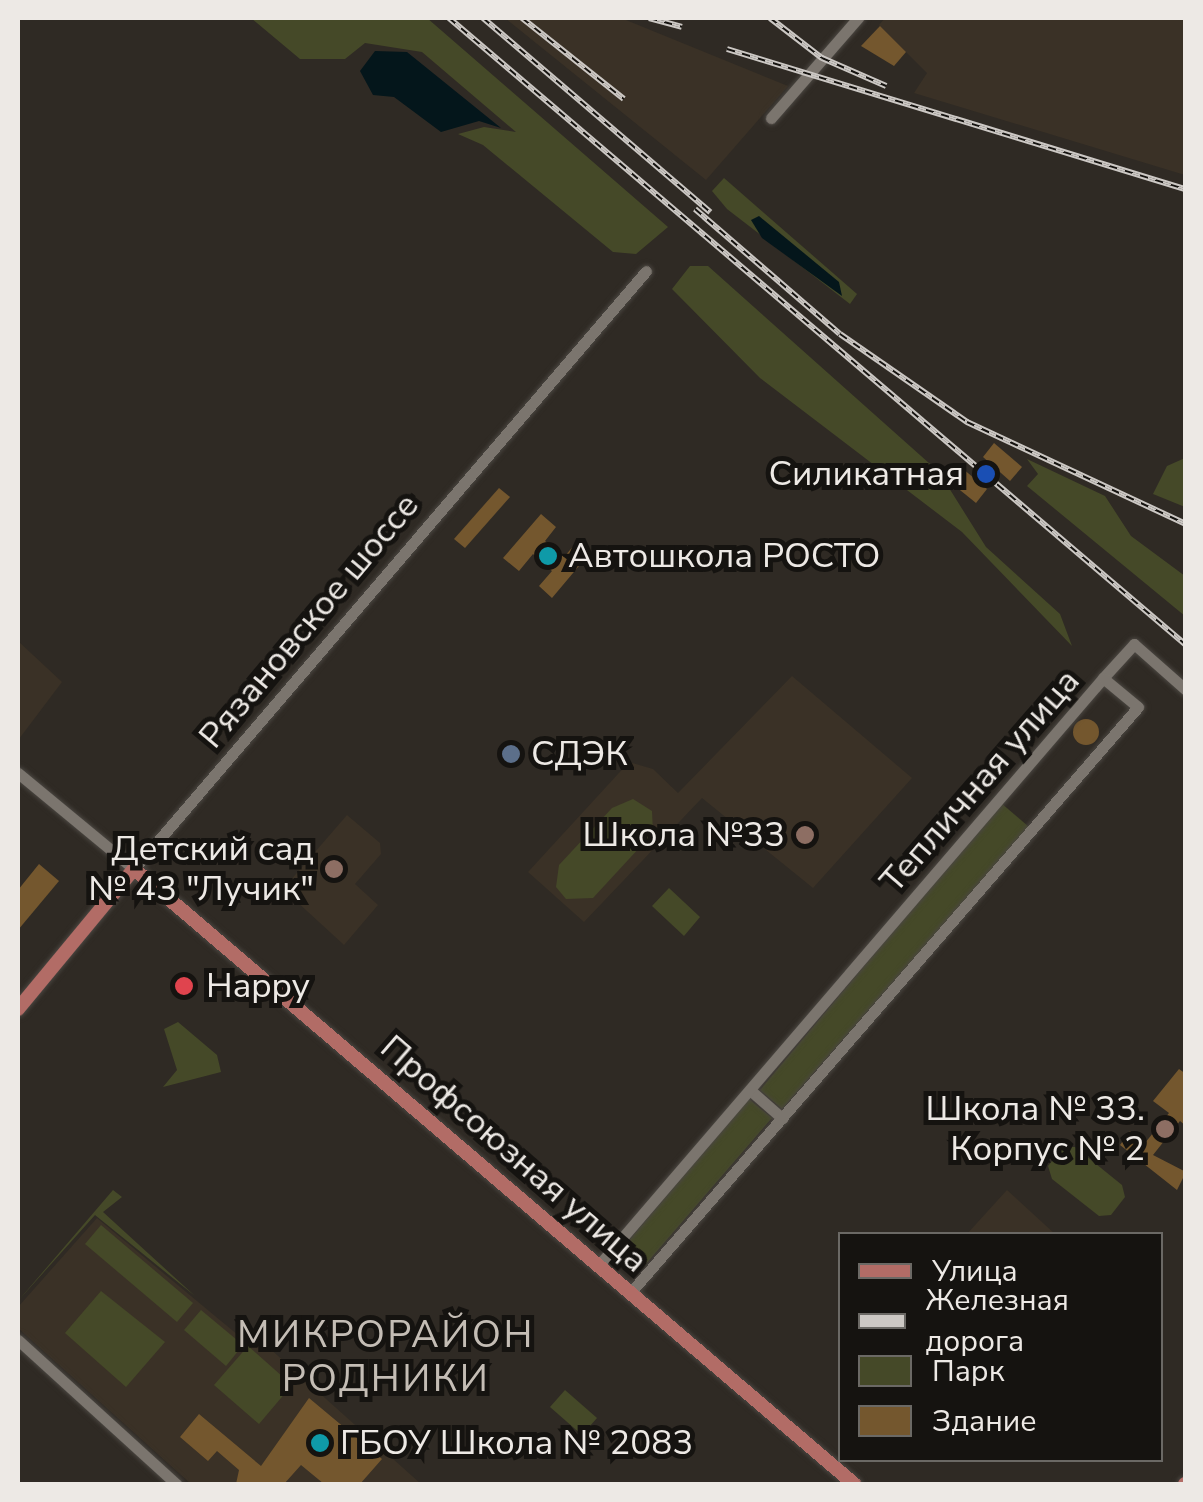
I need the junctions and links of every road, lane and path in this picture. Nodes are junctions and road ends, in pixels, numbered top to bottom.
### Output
1 (858, 18) edge
2 (771, 118) dead end
3 (646, 272) dead end
4 (1103, 678) junction
5 (1186, 690) edge
6 (18, 773) edge
7 (134, 869) junction
8 (18, 1009) edge
9 (750, 1090) junction
10 (782, 1118) junction
11 (598, 1266) junction
12 (630, 1294) junction
13 (18, 1340) edge
14 (176, 1484) edge
15 (854, 1484) edge

1 - 2 street
3 - 7 street, Рязановское шоссе
4 - 5 street
4 - 9 street, Тепличная улица
4 - 10 street, Тепличная улица
6 - 7 street
7 - 8 main road, Рязановское шоссе
7 - 11 main road, Профсоюзная улица
9 - 10 street
9 - 11 street, Тепличная улица
10 - 12 street, Тепличная улица
11 - 12 main road, Профсоюзная улица
12 - 15 main road, Профсоюзная улица
13 - 14 street

